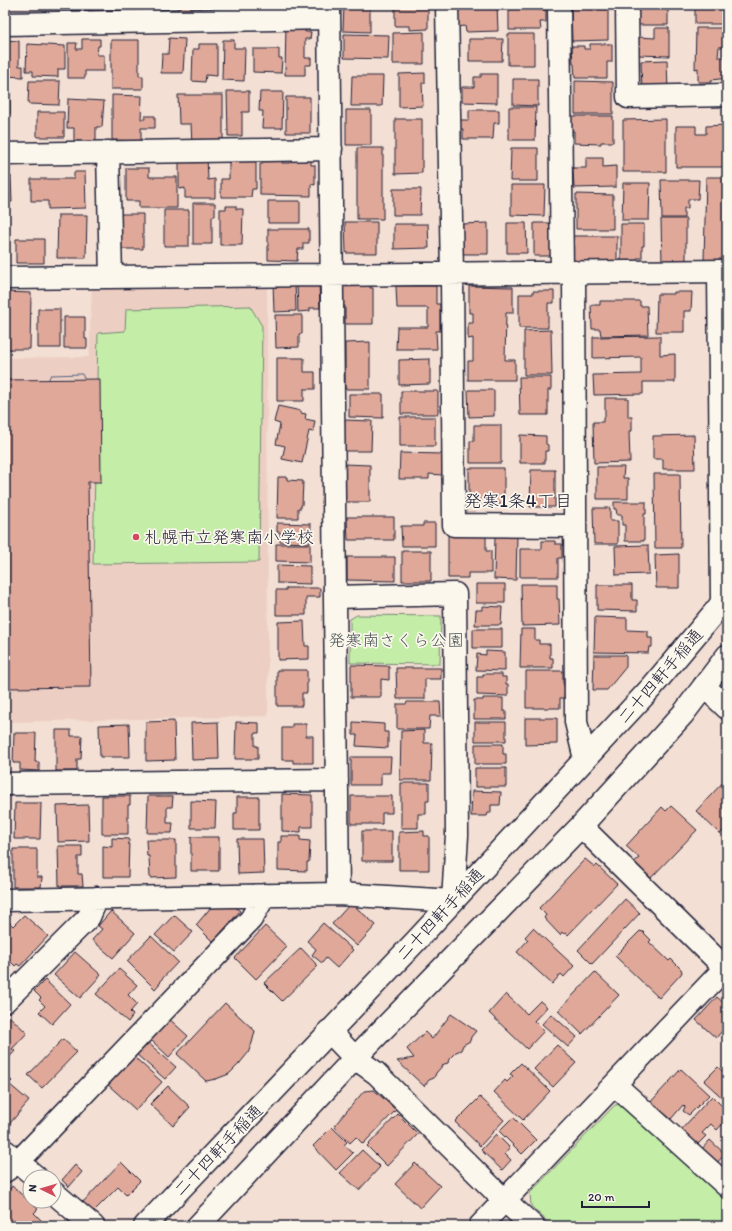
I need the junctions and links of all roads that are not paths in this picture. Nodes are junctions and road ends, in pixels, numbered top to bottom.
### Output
1 (447, 5) edge
2 (559, 5) edge
3 (627, 5) edge
4 (329, 12) edge
5 (5, 24) edge
6 (727, 95) edge
7 (331, 148) junction
8 (108, 152) junction
9 (5, 154) edge
10 (723, 271) edge
11 (568, 272) junction
12 (452, 274) junction
13 (332, 275) junction
14 (111, 277) junction
15 (5, 278) edge
16 (575, 526) junction
17 (335, 597) junction
18 (724, 599) edge
19 (727, 656) edge
20 (704, 686) junction
21 (727, 708) edge
22 (585, 759) junction
23 (337, 780) junction
24 (5, 784) edge
25 (581, 826) junction
26 (338, 894) junction
27 (265, 895) junction
28 (97, 898) junction
29 (5, 900) edge
30 (453, 901) junction
31 (726, 968) edge
32 (5, 1002) edge
33 (329, 1031) junction
34 (355, 1058) junction
35 (616, 1084) junction
36 (9, 1161) edge
37 (22, 1169) edge
38 (727, 1186) edge
39 (62, 1200) edge
40 (504, 1200) junction
41 (93, 1226) edge
42 (145, 1226) edge
43 (198, 1226) edge
44 (480, 1226) edge
45 (533, 1226) edge

1 - 12 street
2 - 11 street
3 - 6 street
4 - 5 street
4 - 7 street
7 - 8 street
7 - 13 street
8 - 9 street
8 - 14 street
10 - 11 street
10 - 18 street
11 - 12 street
11 - 16 street
12 - 13 street
12 - 16 street
13 - 14 street
13 - 17 street
14 - 15 street
16 - 22 street
17 - 23 street
17 - 30 street
18 - 22 street, 二十四軒手稲通
19 - 20 street
20 - 21 street
20 - 25 street
22 - 30 street, 二十四軒手稲通
23 - 24 street
23 - 26 street
25 - 31 street
25 - 34 street
26 - 27 street
26 - 30 street
27 - 28 street
27 - 36 street
28 - 29 street
28 - 32 street
30 - 33 street, 二十四軒手稲通
31 - 35 street
33 - 34 street
33 - 42 street, 二十四軒手稲通
34 - 40 street
34 - 43 street
35 - 38 street
35 - 40 street
36 - 37 street
39 - 41 street
40 - 44 street
40 - 45 street

